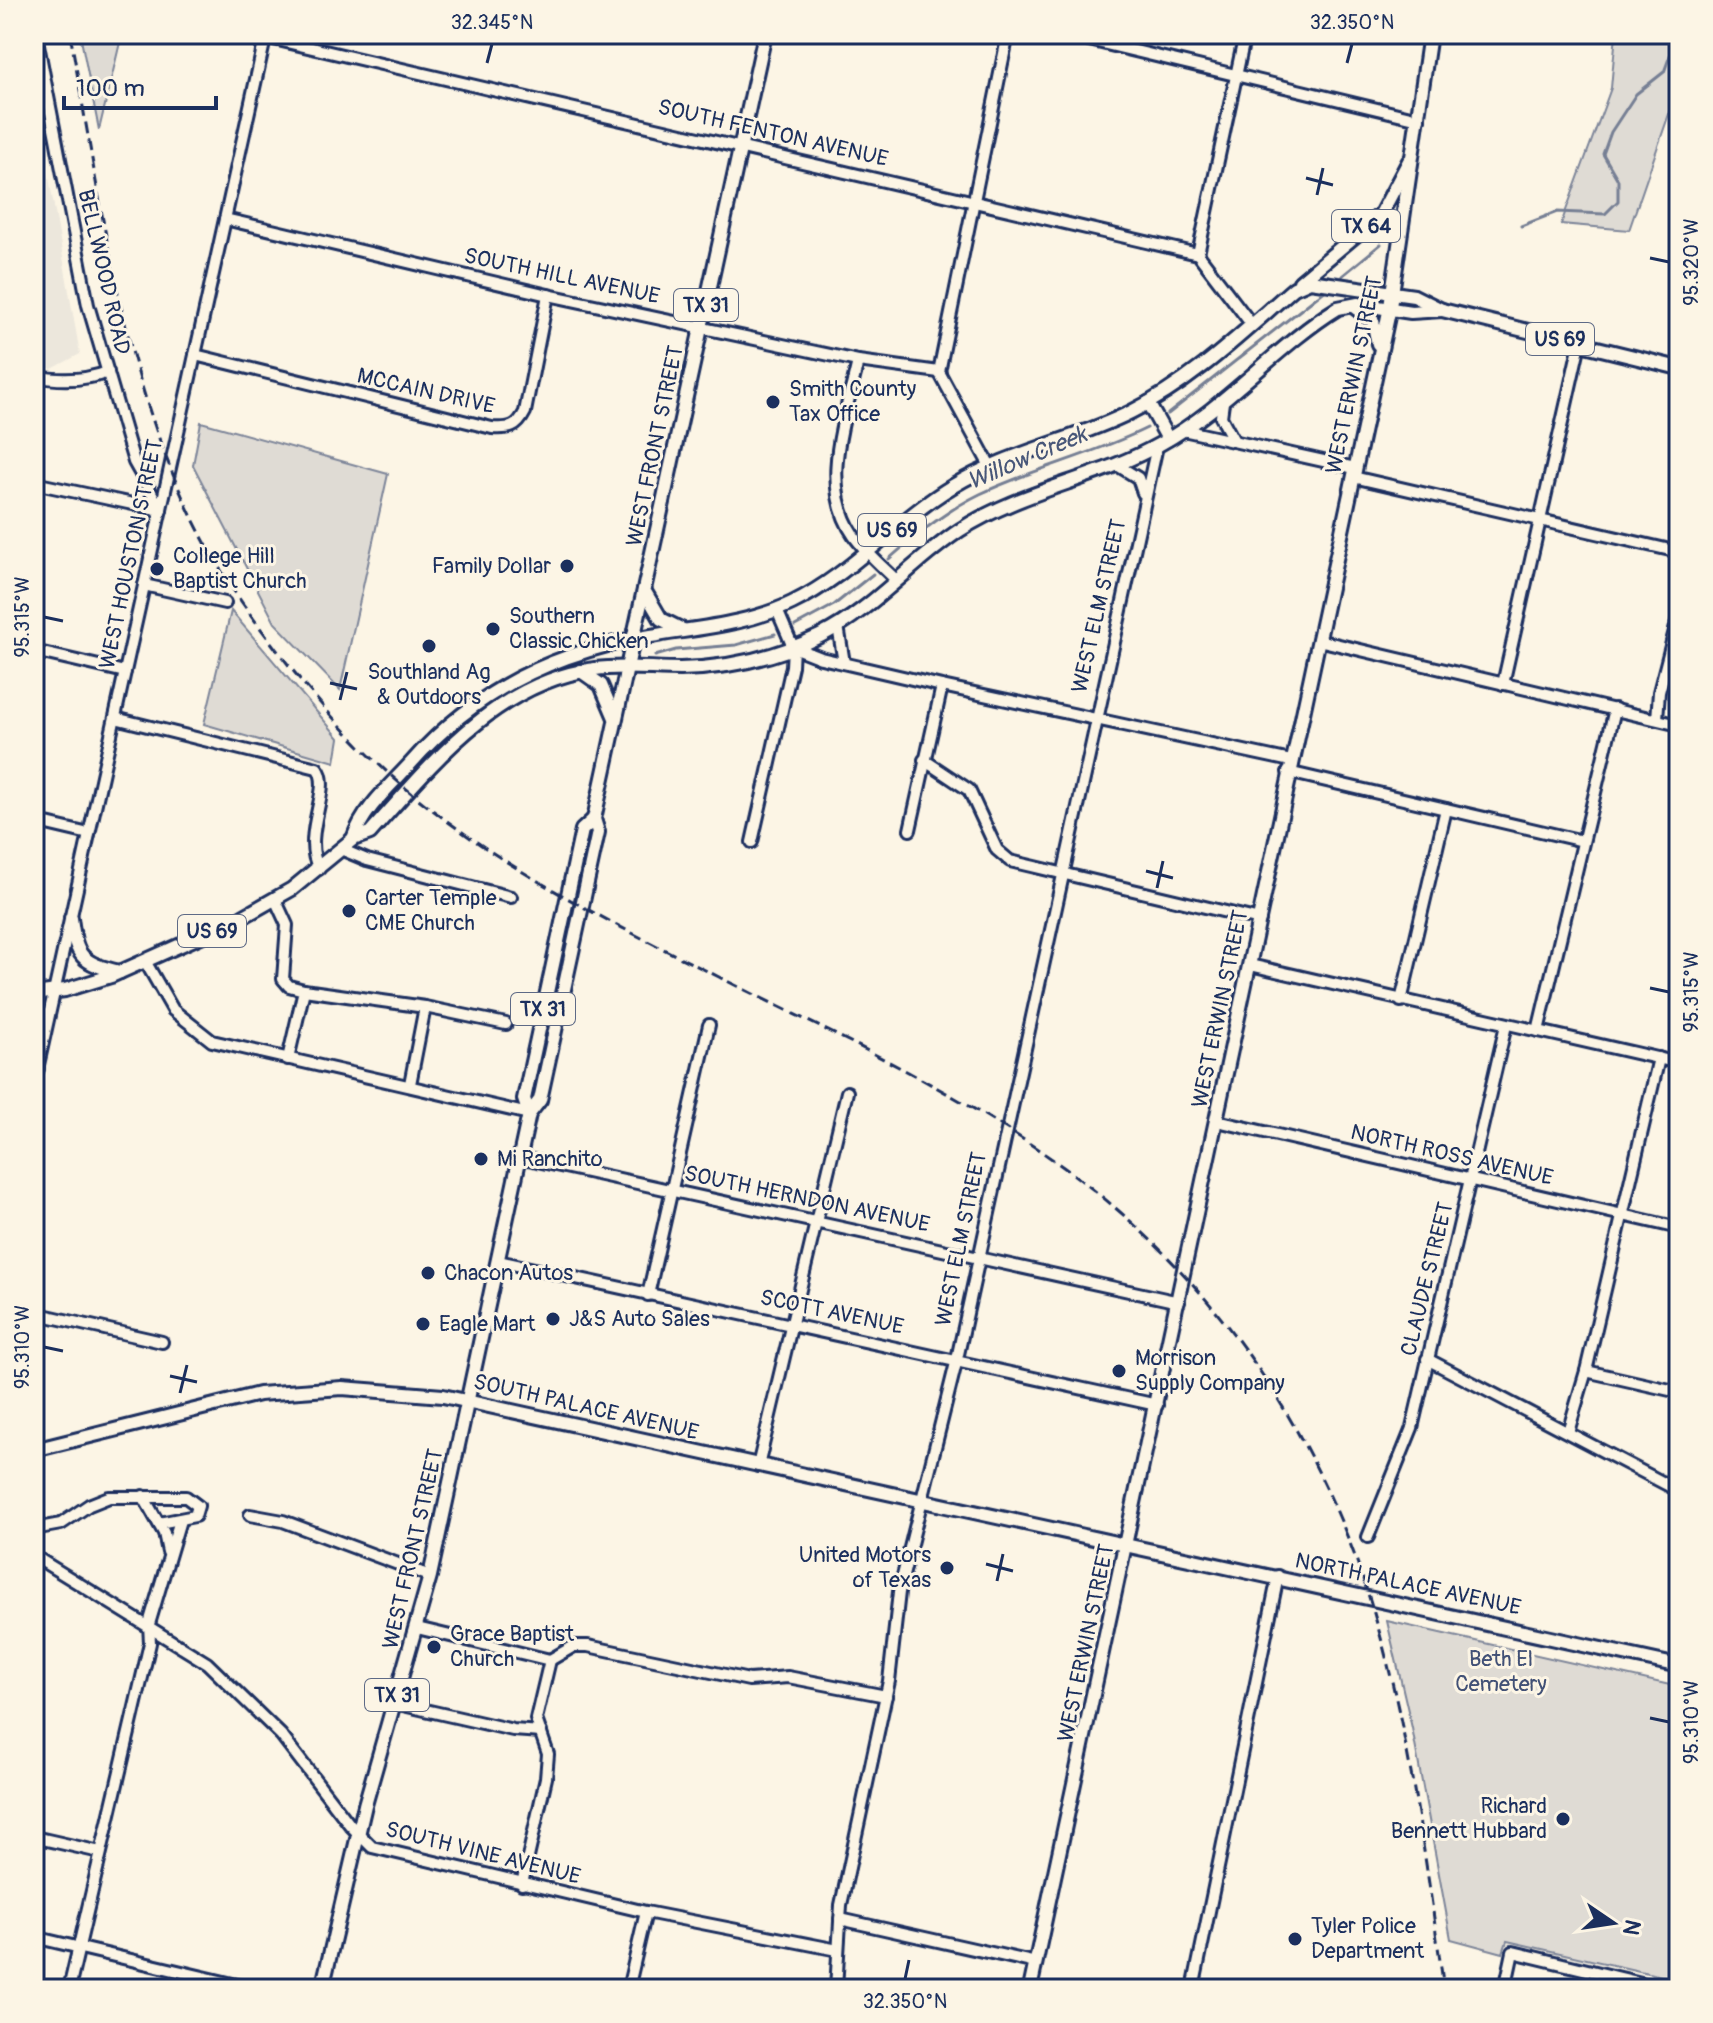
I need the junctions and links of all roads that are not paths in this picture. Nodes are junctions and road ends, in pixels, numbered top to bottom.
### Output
1 (36, 34) edge
2 (252, 34) edge
3 (765, 34) edge
4 (1008, 34) edge
5 (1064, 34) edge
6 (1245, 34) edge
7 (1430, 34) edge
8 (265, 36) edge
9 (1236, 75) junction
10 (1419, 119) junction
11 (740, 146) junction
12 (1415, 147) junction
13 (972, 199) junction
14 (225, 219) junction
15 (1198, 254) junction
16 (1294, 288) junction
17 (1393, 292) junction
18 (548, 295) junction
19 (1350, 305) junction
20 (1390, 307) junction
21 (1442, 310) junction
22 (1252, 325) junction
23 (701, 326) junction
24 (1580, 343) junction
25 (195, 355) junction
26 (1379, 355) junction
27 (858, 361) junction
28 (1679, 368) edge
29 (108, 372) junction
30 (939, 372) junction
31 (34, 376) edge
32 (1223, 402) junction
33 (1148, 403) junction
34 (1183, 430) junction
35 (1234, 441) junction
36 (1162, 443) junction
37 (1117, 465) junction
38 (990, 466) junction
39 (1354, 472) junction
40 (34, 483) edge
41 (1144, 500) junction
42 (161, 510) junction
43 (1542, 522) junction
44 (867, 552) junction
45 (1679, 552) edge
46 (897, 581) junction
47 (144, 585) junction
48 (644, 590) junction
49 (225, 603) dead end
50 (777, 610) junction
51 (1679, 615) edge
52 (838, 626) junction
53 (686, 630) junction
54 (634, 639) junction
55 (1318, 640) junction
56 (793, 647) junction
57 (34, 651) edge
58 (844, 663) junction
59 (628, 667) junction
60 (581, 671) junction
61 (125, 672) junction
62 (1503, 684) junction
63 (942, 686) junction
64 (1615, 709) junction
65 (115, 718) junction
66 (1095, 718) junction
67 (1657, 719) junction
68 (615, 720) junction
69 (1679, 725) edge
70 (924, 760) junction
71 (1290, 766) junction
72 (1446, 809) junction
73 (34, 821) edge
74 (910, 830) dead end
75 (89, 834) junction
76 (353, 839) junction
77 (1583, 841) junction
78 (752, 842) dead end
79 (343, 850) junction
80 (319, 869) junction
81 (1061, 875) junction
82 (511, 897) dead end
83 (275, 899) junction
84 (71, 918) junction
85 (1260, 920) junction
86 (145, 961) junction
87 (1250, 965) junction
88 (120, 972) junction
89 (304, 990) junction
90 (55, 992) junction
91 (34, 994) edge
92 (1401, 1001) junction
93 (425, 1007) junction
94 (506, 1024) dead end
95 (709, 1025) dead end
96 (1506, 1025) junction
97 (1538, 1031) junction
98 (34, 1046) edge
99 (1659, 1058) junction
100 (288, 1059) junction
101 (1678, 1059) edge
102 (37, 1069) junction
103 (34, 1083) edge
104 (410, 1084) junction
105 (847, 1092) dead end
106 (529, 1114) junction
107 (1217, 1121) junction
108 (519, 1157) junction
109 (1472, 1181) junction
110 (673, 1190) junction
111 (1623, 1215) junction
112 (815, 1220) junction
113 (1679, 1228) edge
114 (977, 1257) junction
115 (498, 1261) junction
116 (648, 1295) junction
117 (1179, 1302) junction
118 (34, 1313) edge
119 (791, 1324) junction
120 (162, 1342) dead end
121 (957, 1359) junction
122 (1427, 1359) junction
123 (1586, 1371) junction
124 (1679, 1392) edge
125 (468, 1400) junction
126 (1157, 1405) junction
127 (1568, 1432) junction
128 (34, 1450) edge
129 (758, 1466) junction
130 (1679, 1491) edge
131 (143, 1496) junction
132 (920, 1501) junction
133 (250, 1515) dead end
134 (180, 1520) junction
135 (159, 1523) junction
136 (34, 1529) edge
137 (1368, 1537) dead end
138 (1127, 1545) junction
139 (34, 1556) edge
140 (169, 1559) junction
141 (430, 1576) junction
142 (1278, 1576) junction
143 (149, 1624) junction
144 (417, 1628) junction
145 (550, 1660) junction
146 (1679, 1666) edge
147 (886, 1696) junction
148 (394, 1703) junction
149 (541, 1732) junction
150 (359, 1835) junction
151 (34, 1837) edge
152 (100, 1852) junction
153 (522, 1884) junction
154 (646, 1912) junction
155 (840, 1919) junction
156 (34, 1937) edge
157 (79, 1947) junction
158 (838, 1950) junction
159 (1036, 1963) junction
160 (1618, 1983) edge
161 (69, 1989) edge
162 (254, 1989) edge
163 (322, 1989) edge
164 (628, 1989) edge
165 (836, 1989) edge
166 (1030, 1989) edge
167 (1193, 1989) edge
168 (1505, 1989) edge
169 (1666, 1989) edge

1 - 29 street, BELLWOOD ROAD
2 - 8 street, SOUTH FENTON AVENUE
3 - 11 main road, WEST FRONT STREET / TX 31
4 - 13 street
5 - 9 street
6 - 9 street
7 - 10 main road, WEST ERWIN STREET / TX 64
8 - 11 street, SOUTH FENTON AVENUE
8 - 14 street, WEST HOUSTON STREET
9 - 10 street
9 - 15 street
10 - 12 main road, WEST ERWIN STREET / TX 64
11 - 13 street, SOUTH FENTON AVENUE
11 - 23 main road, WEST FRONT STREET / TX 31
12 - 16 main road, TX 64
12 - 17 main road, WEST ERWIN STREET / TX 64
13 - 15 street, SOUTH FENTON AVENUE
13 - 30 street
14 - 18 street, SOUTH HILL AVENUE
14 - 25 street, WEST HOUSTON STREET
15 - 22 street
16 - 17 main road, US 69
16 - 22 main road, US 69
17 - 20 main road, WEST ERWIN STREET / TX 64
17 - 21 main road, US 69
18 - 23 street, SOUTH HILL AVENUE
18 - 25 street, MCCAIN DRIVE
19 - 20 main road, US 69
19 - 26 main road
19 - 32 main road, US 69
20 - 21 main road, US 69
20 - 26 main road, WEST ERWIN STREET
21 - 24 main road, US 69
22 - 33 main road, US 69
23 - 27 street, SOUTH HILL AVENUE
23 - 48 main road, WEST FRONT STREET / TX 31
24 - 28 main road, US 69
24 - 43 street
25 - 42 street, WEST HOUSTON STREET
26 - 39 main road, WEST ERWIN STREET
27 - 30 street, SOUTH HILL AVENUE
27 - 44 street
29 - 31 street
29 - 42 street, BELLWOOD ROAD
30 - 38 street
32 - 34 main road, US 69
32 - 35 street
33 - 36 main road
33 - 38 main road, US 69
34 - 35 street
34 - 36 main road, US 69
35 - 39 street
36 - 37 main road, US 69
36 - 41 street, WEST ELM STREET
37 - 41 street, WEST ELM STREET
37 - 46 main road, US 69
38 - 44 main road, US 69
39 - 43 street
39 - 55 main road, WEST ERWIN STREET
40 - 42 street
41 - 66 street, WEST ELM STREET
42 - 47 street, WEST HOUSTON STREET
43 - 45 street
43 - 62 street
44 - 46 street
44 - 50 main road, US 69
46 - 52 main road, US 69
47 - 49 street
47 - 61 street, WEST HOUSTON STREET
48 - 53 main road
48 - 54 main road, WEST FRONT STREET / TX 31
50 - 53 main road, US 69
50 - 56 street
51 - 67 street
52 - 56 main road, US 69
52 - 58 street
53 - 54 main road, US 69
54 - 59 main road, WEST FRONT STREET / TX 31
54 - 76 main road, US 69
55 - 62 street
55 - 71 main road, WEST ERWIN STREET
56 - 58 street
56 - 59 main road, US 69
56 - 78 street
57 - 61 street
58 - 63 street
59 - 60 main road, US 69
59 - 68 main road, WEST FRONT STREET / TX 31
60 - 68 main road
60 - 76 main road, US 69
61 - 65 street, WEST HOUSTON STREET
62 - 64 street
63 - 66 street
63 - 70 street
64 - 67 street
64 - 77 street
65 - 75 street, WEST HOUSTON STREET
65 - 80 street
66 - 71 street
66 - 81 street, WEST ELM STREET
67 - 69 street
68 - 106 main road, WEST FRONT STREET / TX 31
70 - 74 street
70 - 81 street
71 - 72 street
71 - 85 main road, WEST ERWIN STREET
72 - 77 street
72 - 92 street
73 - 75 street
75 - 84 street, WEST HOUSTON STREET
76 - 79 main road, US 69
77 - 97 street
79 - 80 main road, US 69
79 - 82 street
80 - 83 main road, US 69
81 - 85 street
81 - 114 street, WEST ELM STREET
83 - 86 main road, US 69
83 - 89 street
84 - 88 main road
84 - 90 street, WEST HOUSTON STREET
85 - 87 main road, WEST ERWIN STREET
86 - 88 main road, US 69
86 - 100 street
87 - 92 street
87 - 107 main road, WEST ERWIN STREET
88 - 90 main road, US 69
89 - 93 street
89 - 100 street
90 - 91 main road, US 69
90 - 102 street, WEST HOUSTON STREET
92 - 96 street
93 - 94 street
93 - 104 street
95 - 110 street
96 - 97 street
96 - 109 street, CLAUDE STREET
97 - 99 street
98 - 102 main road
99 - 101 street
99 - 111 street
100 - 104 street
102 - 103 street, WEST HOUSTON STREET
104 - 106 street
105 - 112 street
106 - 108 main road, WEST FRONT STREET / TX 31
107 - 109 street, NORTH ROSS AVENUE
107 - 117 main road, WEST ERWIN STREET
108 - 110 street, SOUTH HERNDON AVENUE
108 - 115 main road, WEST FRONT STREET / TX 31
109 - 111 street, NORTH ROSS AVENUE
109 - 122 street, CLAUDE STREET
110 - 112 street, SOUTH HERNDON AVENUE
110 - 116 street
111 - 113 street, NORTH ROSS AVENUE
111 - 123 street
112 - 114 street, SOUTH HERNDON AVENUE
112 - 119 street
114 - 117 street, SOUTH HERNDON AVENUE
114 - 121 street, WEST ELM STREET
115 - 116 street, SCOTT AVENUE
115 - 125 main road, WEST FRONT STREET / TX 31
116 - 119 street, SCOTT AVENUE
117 - 126 main road, WEST ERWIN STREET
118 - 120 street
119 - 121 street, SCOTT AVENUE
119 - 129 street
121 - 126 street, SCOTT AVENUE
121 - 132 street, WEST ELM STREET
122 - 127 street
122 - 137 street, CLAUDE STREET
123 - 124 street
123 - 127 street
125 - 128 main road, SOUTH PALACE AVENUE
125 - 129 main road, SOUTH PALACE AVENUE
125 - 141 main road, WEST FRONT STREET / TX 31
126 - 138 main road, WEST ERWIN STREET
127 - 130 street
129 - 132 main road, SOUTH PALACE AVENUE
131 - 134 street
131 - 135 street
131 - 136 street
132 - 138 main road, SOUTH PALACE AVENUE
132 - 147 street, WEST ELM STREET
133 - 141 street
134 - 135 street
134 - 140 street
135 - 140 street
138 - 142 main road, NORTH PALACE AVENUE
138 - 159 main road, WEST ERWIN STREET
139 - 143 street, SOUTH VINE AVENUE
140 - 143 street
141 - 144 main road, WEST FRONT STREET / TX 31
142 - 146 main road, NORTH PALACE AVENUE
142 - 167 street
143 - 150 street, SOUTH VINE AVENUE
143 - 152 street
144 - 145 street
144 - 148 main road, WEST FRONT STREET / TX 31
145 - 147 street
145 - 149 street
147 - 155 street, WEST ELM STREET
148 - 149 street
148 - 150 main road, WEST FRONT STREET / TX 31
149 - 153 street
150 - 153 street, SOUTH VINE AVENUE
150 - 163 main road, WEST FRONT STREET / TX 31
151 - 152 street
152 - 157 street
153 - 154 street, SOUTH VINE AVENUE
154 - 158 street, SOUTH VINE AVENUE
154 - 164 street
155 - 158 street, WEST ELM STREET
155 - 159 street
156 - 157 street
157 - 161 street
157 - 162 street
158 - 165 street, WEST ELM STREET
159 - 166 main road, WEST ERWIN STREET
160 - 168 street
160 - 169 street

